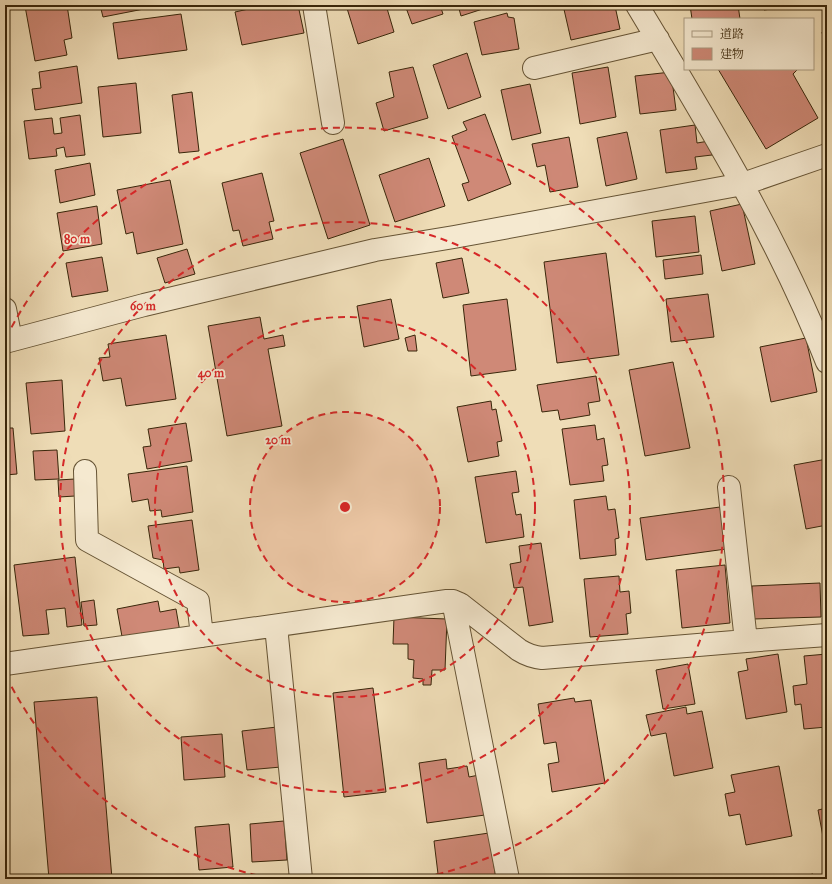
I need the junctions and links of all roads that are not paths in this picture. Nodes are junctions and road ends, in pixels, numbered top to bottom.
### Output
1 (314, 5) edge
2 (637, 5) edge
3 (658, 39) junction
4 (534, 68) dead end
5 (333, 123) dead end
6 (827, 155) edge
7 (743, 184) junction
8 (5, 309) edge
9 (8, 341) edge
10 (827, 362) edge
11 (85, 471) dead end
12 (729, 487) dead end
13 (453, 601) junction
14 (276, 626) junction
15 (202, 636) junction
16 (827, 636) edge
17 (746, 640) junction
18 (5, 664) edge
19 (300, 879) edge
20 (508, 879) edge

1 - 5 street
2 - 3 street
3 - 4 street
3 - 7 street
6 - 7 street
7 - 9 street
7 - 10 street
8 - 9 street
11 - 15 street
12 - 17 street
13 - 14 street
13 - 17 street
13 - 20 street
14 - 15 street
14 - 19 street
15 - 18 street
16 - 17 street

